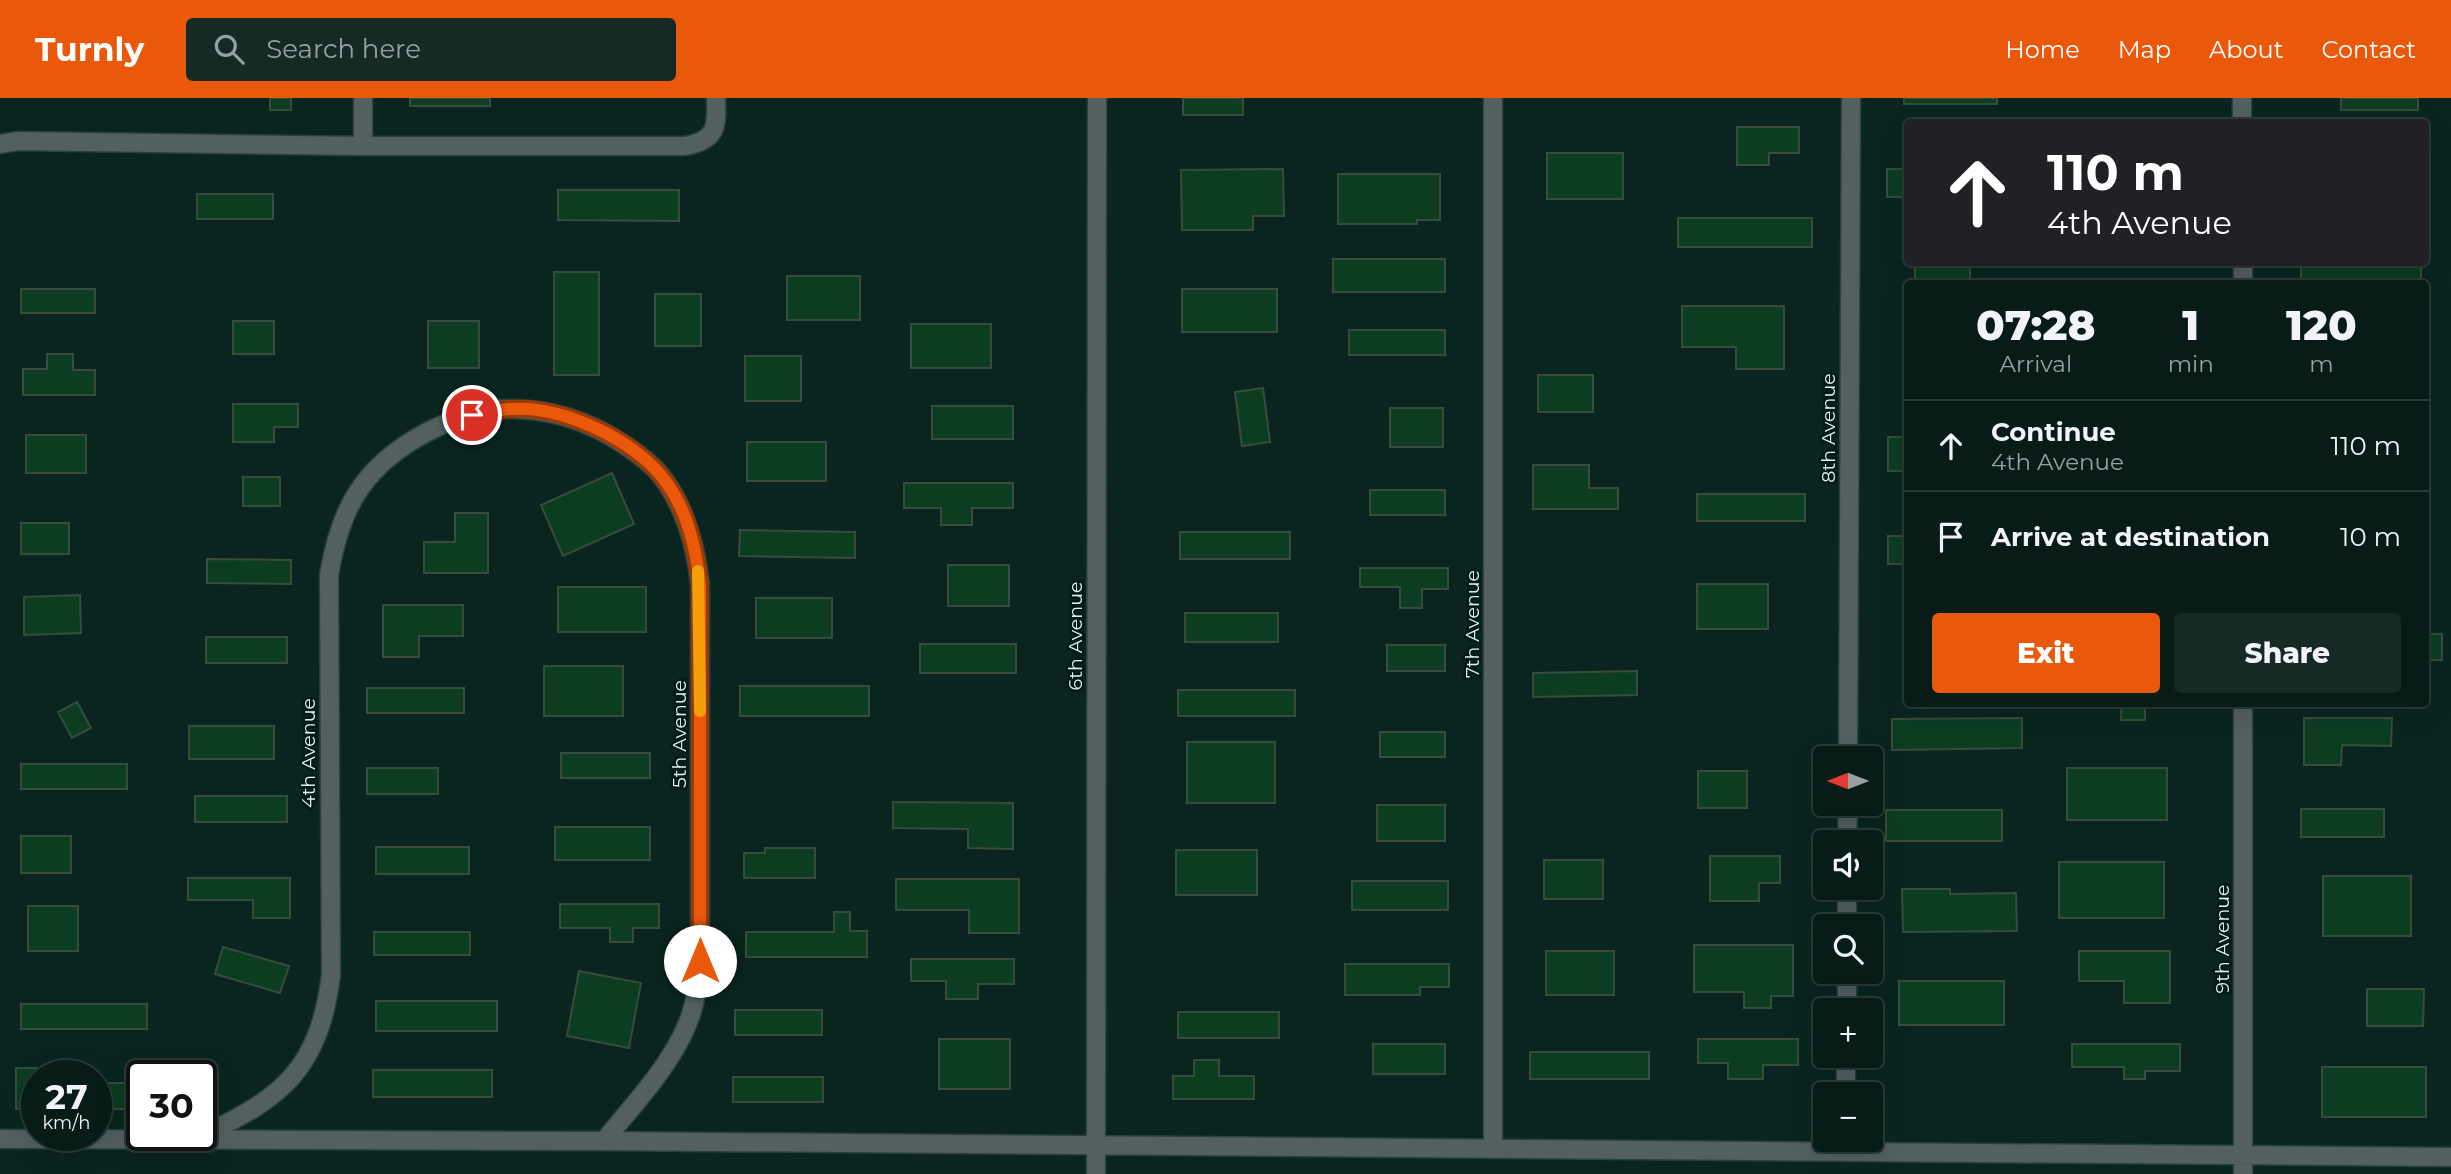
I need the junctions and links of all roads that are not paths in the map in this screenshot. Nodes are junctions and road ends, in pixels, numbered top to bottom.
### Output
1 (363, 98) edge
2 (716, 98) edge
3 (1097, 98) edge
4 (1493, 98) edge
5 (1851, 98) edge
6 (2242, 98) edge
7 (2242, 119) edge
8 (0, 144) edge
9 (363, 146) junction
10 (511, 408) joint
11 (2243, 707) edge
12 (1848, 746) edge
13 (217, 1128) edge
14 (126, 1138) edge
15 (217, 1138) edge
16 (0, 1139) edge
17 (604, 1140) junction
18 (1813, 1145) edge
19 (1095, 1146) junction
20 (1883, 1146) edge
21 (1493, 1149) junction
22 (2243, 1155) junction
23 (2451, 1157) edge
24 (1096, 1174) edge
25 (2243, 1174) edge

1 - 9 street
2 - 9 street
3 - 19 street, 6th Avenue
4 - 21 street, 7th Avenue
5 - 12 street, 8th Avenue
6 - 7 street
8 - 9 street
10 - 13 street, 4th Avenue
10 - 17 street, 5th Avenue
11 - 22 street, 9th Avenue
14 - 16 street
15 - 17 street
17 - 19 street
18 - 21 street
19 - 21 street
19 - 24 street, 6th Avenue
20 - 22 street
22 - 23 street
22 - 25 street, 9th Avenue

